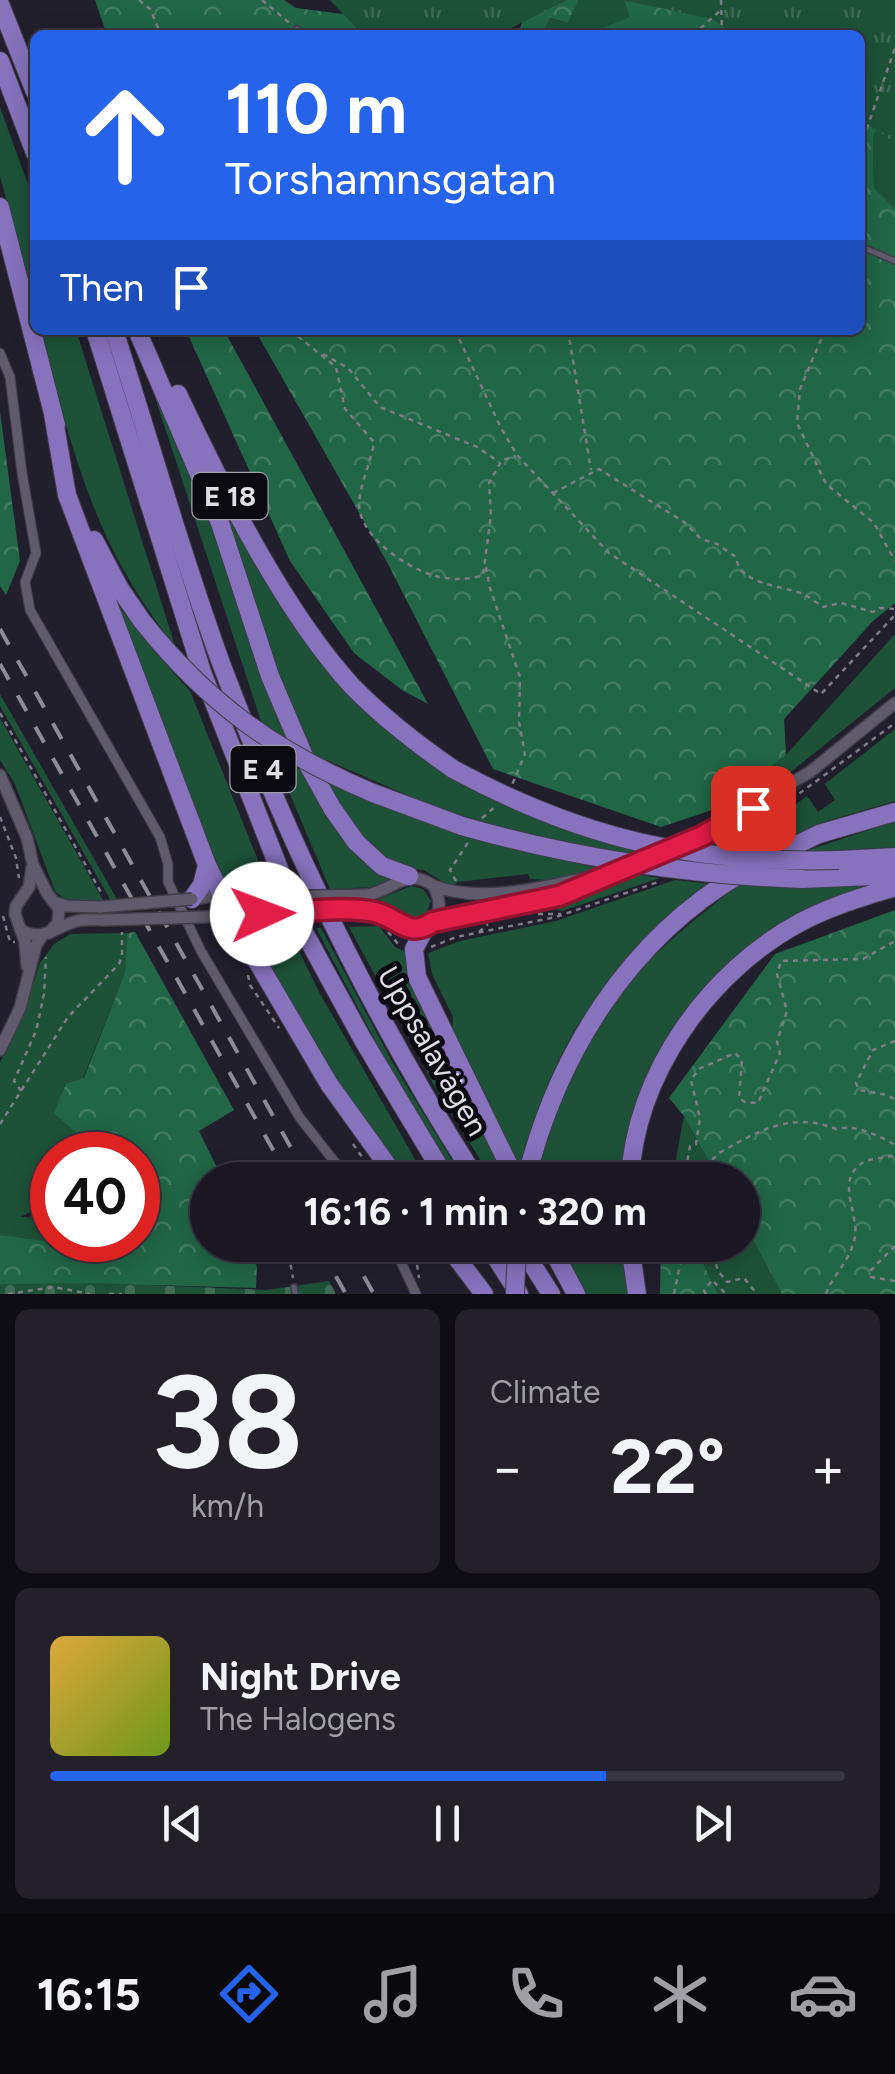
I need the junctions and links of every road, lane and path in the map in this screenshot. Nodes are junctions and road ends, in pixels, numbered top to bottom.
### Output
1 (139, 0) edge
2 (262, 0) edge
3 (721, 0) edge
4 (0, 4) edge
5 (721, 10) junction
6 (159, 30) edge
7 (298, 30) edge
8 (699, 30) edge
9 (722, 30) edge
10 (895, 48) edge
11 (0, 60) edge
12 (30, 79) edge
13 (865, 134) edge
14 (30, 141) edge
15 (0, 207) edge
16 (865, 248) edge
17 (895, 262) edge
18 (30, 326) edge
19 (32, 335) edge
20 (97, 335) edge
21 (116, 335) edge
22 (140, 335) edge
23 (151, 335) edge
24 (296, 335) edge
25 (457, 335) edge
26 (569, 335) edge
27 (823, 335) edge
28 (0, 353) edge
29 (320, 354) junction
30 (52, 414) junction
31 (517, 455) junction
32 (500, 463) junction
33 (591, 472) junction
34 (550, 494) junction
35 (895, 561) edge
36 (486, 564) junction
37 (895, 608) edge
38 (895, 616) edge
39 (895, 703) edge
40 (0, 774) edge
41 (509, 787) dead end
42 (895, 812) edge
43 (0, 817) edge
44 (895, 857) edge
45 (32, 865) junction
46 (207, 865) junction
47 (617, 871) junction
48 (895, 874) edge
49 (409, 876) junction
50 (19, 880) dead end
51 (434, 886) junction
52 (895, 887) edge
53 (47, 893) junction
54 (26, 894) junction
55 (222, 895) junction
56 (192, 899) junction
57 (57, 903) junction
58 (4, 905) dead end
59 (102, 914) junction
60 (538, 914) dead end
61 (564, 914) dead end
62 (232, 916) junction
63 (430, 924) junction
64 (488, 924) dead end
65 (20, 929) junction
66 (478, 933) dead end
67 (46, 934) junction
68 (895, 941) edge
69 (13, 942) dead end
70 (46, 952) dead end
71 (28, 976) junction
72 (895, 1041) edge
73 (0, 1050) edge
74 (22, 1092) dead end
75 (895, 1100) edge
76 (895, 1146) edge
77 (895, 1155) edge
78 (335, 1162) edge
79 (385, 1162) edge
80 (436, 1162) edge
81 (466, 1162) edge
82 (507, 1162) edge
83 (531, 1162) edge
84 (634, 1162) edge
85 (687, 1162) edge
86 (713, 1162) edge
87 (895, 1246) edge
88 (290, 1262) edge
89 (402, 1262) edge
90 (416, 1262) edge
91 (460, 1262) edge
92 (498, 1262) edge
93 (518, 1262) edge
94 (530, 1262) edge
95 (559, 1262) edge
96 (632, 1262) edge
97 (681, 1262) edge
98 (715, 1262) edge
99 (419, 1280) dead end
100 (895, 1280) edge
101 (295, 1290) edge
102 (8, 1294) edge
103 (90, 1294) edge
104 (109, 1294) edge
105 (122, 1294) edge
106 (416, 1294) edge
107 (484, 1294) edge
108 (517, 1294) edge
109 (552, 1294) edge
110 (576, 1294) edge
111 (637, 1294) edge
112 (674, 1294) edge
113 (706, 1294) edge
114 (726, 1294) edge
115 (757, 1294) edge
116 (826, 1294) edge

1 - 6 path
2 - 7 path
3 - 5 path
4 - 12 highway
5 - 8 path
5 - 9 path
10 - 13 path
11 - 14 highway
15 - 18 highway
16 - 17 lane
19 - 30 highway
20 - 80 highway, Uppsalavägen / E 4
21 - 81 highway, Uppsalavägen / E 4
22 - 49 highway
23 - 44 highway, E 18, bridge
24 - 29 path
25 - 31 path
26 - 33 path
27 - 35 path
28 - 78 street
29 - 32 path
29 - 36 path
30 - 46 highway
30 - 48 highway, bridge
31 - 32 path
31 - 34 path
32 - 36 path
33 - 34 path
33 - 37 path
34 - 38 path
36 - 41 path
39 - 47 street
40 - 45 street
42 - 83 highway
43 - 50 path
45 - 53 street
45 - 54 street
46 - 55 highway
46 - 56 highway
47 - 51 street
47 - 63 street
49 - 51 street
49 - 55 street, bridge
51 - 63 street
52 - 84 highway
53 - 54 street
53 - 57 street
54 - 65 street
55 - 56 street
55 - 62 highway
56 - 59 street, bridge
57 - 59 street
57 - 67 street
58 - 69 path
59 - 62 street, bridge
59 - 67 street
60 - 61 path
62 - 63 street, bridge
62 - 79 highway
63 - 82 highway
64 - 66 path
65 - 67 street
65 - 71 street
67 - 71 street
68 - 85 path
70 - 74 path
71 - 73 street
72 - 75 path
76 - 86 path
77 - 116 path
87 - 100 path
88 - 101 path
89 - 106 street
90 - 99 path
91 - 107 highway
92 - 108 highway
93 - 108 highway, bridge
94 - 109 highway
95 - 110 highway
96 - 111 highway
97 - 112 path
98 - 115 path
102 - 103 path
104 - 105 path
113 - 114 path

